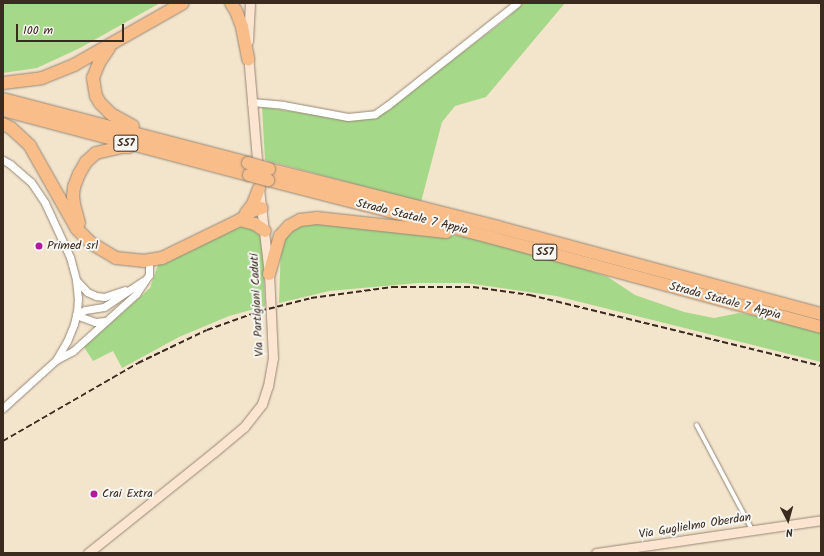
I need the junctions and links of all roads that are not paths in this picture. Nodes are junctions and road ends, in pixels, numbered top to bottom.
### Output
1 (183, 3) edge
2 (231, 3) edge
3 (250, 3) edge
4 (517, 3) edge
5 (111, 45) junction
6 (248, 59) junction
7 (3, 83) edge
8 (3, 99) edge
9 (251, 102) junction
10 (3, 110) edge
11 (3, 124) edge
12 (192, 147) junction
13 (3, 160) edge
14 (198, 162) junction
15 (265, 179) junction
16 (262, 211) junction
17 (240, 220) junction
18 (265, 231) junction
19 (490, 237) junction
20 (86, 238) junction
21 (150, 260) junction
22 (269, 274) junction
23 (76, 280) junction
24 (145, 280) junction
25 (821, 314) edge
26 (76, 315) junction
27 (105, 321) junction
28 (821, 327) edge
29 (56, 360) junction
30 (3, 408) edge
31 (697, 425) dead end
32 (821, 520) edge
33 (752, 529) junction
34 (88, 553) edge
35 (596, 553) edge

1 - 5 highway
2 - 6 highway
3 - 6 main road, Via Partigiani Caduti
4 - 9 street
5 - 7 highway
5 - 12 highway
6 - 9 main road, Via Partigiani Caduti
8 - 12 highway, Strada Statale 7 Appia / SS7
9 - 15 main road, Via Partigiani Caduti
10 - 14 highway, Strada Statale 7 Appia / SS7
11 - 20 highway
12 - 15 highway, Strada Statale 7 Appia / SS7, bridge
13 - 23 street
14 - 15 highway, Strada Statale 7 Appia / SS7, bridge
14 - 20 highway
15 - 16 main road, Via Partigiani Caduti
15 - 17 highway
15 - 19 highway, Strada Statale 7 Appia / SS7
15 - 25 highway, Strada Statale 7 Appia / SS7
16 - 17 highway
16 - 18 main road, Via Partigiani Caduti
17 - 18 highway
17 - 21 highway
18 - 22 main road, Via Partigiani Caduti
19 - 22 highway
19 - 28 highway, Strada Statale 7 Appia / SS7
20 - 21 highway
21 - 24 street
22 - 34 main road, Via Partigiani Caduti
23 - 24 street
23 - 26 street
24 - 26 street
24 - 27 street
26 - 27 street
26 - 29 street
27 - 29 street
29 - 30 street
31 - 33 lane
32 - 33 main road, Via Guglielmo Oberdan
33 - 35 main road, Via Guglielmo Oberdan

